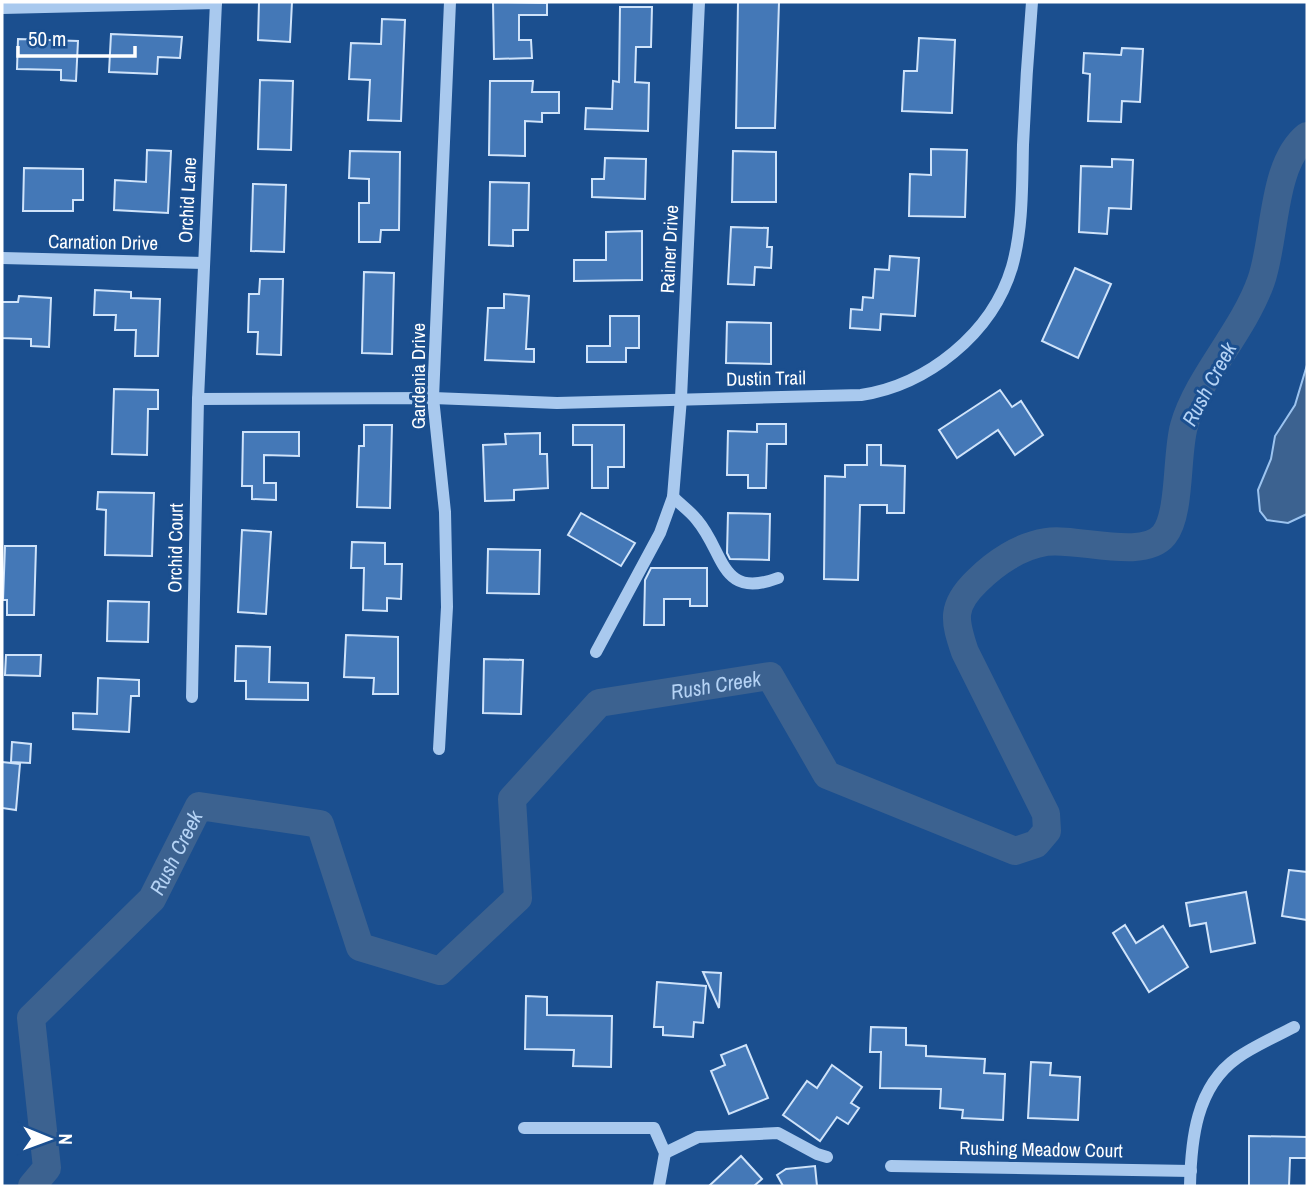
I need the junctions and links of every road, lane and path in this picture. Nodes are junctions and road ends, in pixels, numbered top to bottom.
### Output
1 (216, 2) edge
2 (450, 2) edge
3 (699, 2) edge
4 (1032, 2) edge
5 (2, 8) edge
6 (2, 258) edge
7 (204, 263) junction
8 (433, 398) junction
9 (681, 398) junction
10 (198, 400) junction
11 (673, 497) junction
12 (778, 578) dead end
13 (596, 652) dead end
14 (192, 696) dead end
15 (439, 749) dead end
16 (1294, 1027) dead end
17 (524, 1128) dead end
18 (665, 1153) junction
19 (827, 1157) dead end
20 (891, 1166) dead end
21 (1191, 1171) junction
22 (659, 1186) edge
23 (1191, 1186) edge

1 - 5 street
1 - 7 street, Orchid Lane
2 - 8 street, Gardenia Drive
3 - 9 street, Rainer Drive
4 - 9 street, Dustin Trail
6 - 7 street, Carnation Drive
7 - 10 street, Orchid Lane
8 - 9 street, Dustin Trail
8 - 10 street, Dustin Trail
8 - 15 street, Gardenia Drive
9 - 11 street, Rainer Drive
10 - 14 street, Orchid Court
11 - 12 street
11 - 13 street, Rainer Drive
16 - 21 street
17 - 18 street
18 - 19 street
18 - 22 street
20 - 21 street, Rushing Meadow Court
21 - 23 street

